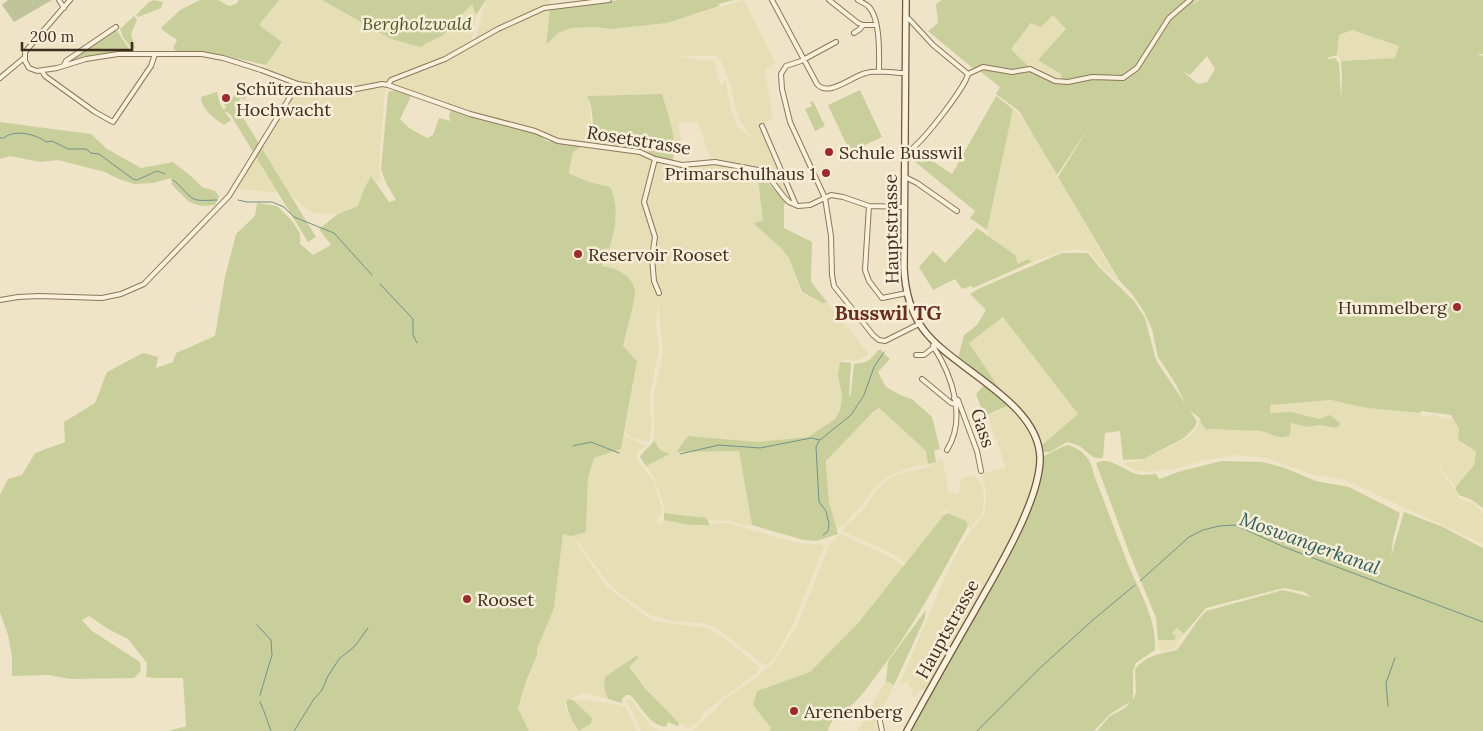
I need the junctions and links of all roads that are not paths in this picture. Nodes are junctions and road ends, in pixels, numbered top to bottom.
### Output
1 (59, 0) edge
2 (70, 0) edge
3 (609, 0) edge
4 (772, 0) edge
5 (830, 0) edge
6 (858, 0) edge
7 (906, 0) edge
8 (1190, 0) edge
9 (64, 8) junction
10 (906, 18) junction
11 (863, 25) junction
12 (876, 25) junction
13 (116, 27) dead end
14 (854, 32) dead end
15 (836, 42) dead end
16 (155, 54) junction
17 (24, 58) junction
18 (803, 59) junction
19 (63, 66) junction
20 (42, 71) junction
21 (879, 72) junction
22 (905, 73) junction
23 (968, 74) junction
24 (0, 78) edge
25 (298, 84) junction
26 (388, 85) junction
27 (762, 126) dead end
28 (905, 153) junction
29 (655, 160) junction
30 (905, 177) junction
31 (824, 198) junction
32 (796, 205) junction
33 (870, 206) junction
34 (905, 207) junction
35 (957, 211) dead end
36 (659, 293) dead end
37 (907, 293) junction
38 (0, 300) edge
39 (919, 324) junction
40 (934, 345) junction
41 (916, 355) dead end
42 (922, 378) dead end
43 (954, 398) junction
44 (955, 404) junction
45 (947, 450) dead end
46 (981, 471) dead end
47 (880, 721) dead end
48 (882, 731) edge
49 (907, 731) edge

1 - 9 street
2 - 9 street
3 - 26 street
4 - 18 street
5 - 11 street
6 - 12 street
7 - 10 street, Hauptstrasse
8 - 23 street
9 - 17 street
10 - 22 street, Hauptstrasse
10 - 23 street
11 - 12 street
11 - 14 street
12 - 21 street
13 - 19 street
15 - 18 street
16 - 19 street
16 - 20 street
16 - 25 street
17 - 20 street
17 - 24 street
18 - 21 street
18 - 31 street
19 - 20 street
21 - 22 street
22 - 28 street, Hauptstrasse
23 - 28 street
25 - 26 street
25 - 38 street
26 - 29 street, Rosetstrasse
27 - 32 street
28 - 30 street, Hauptstrasse
29 - 32 street, Rosetstrasse
29 - 36 street
30 - 34 street, Hauptstrasse
30 - 35 street
31 - 32 street
31 - 33 street
31 - 39 street
33 - 34 street
33 - 37 street
34 - 37 street, Hauptstrasse
37 - 39 street, Hauptstrasse
39 - 40 street, Hauptstrasse
40 - 41 street
40 - 43 street
40 - 49 street, Hauptstrasse
42 - 44 street
43 - 44 street
43 - 46 street, Gass
44 - 45 street
47 - 48 street

